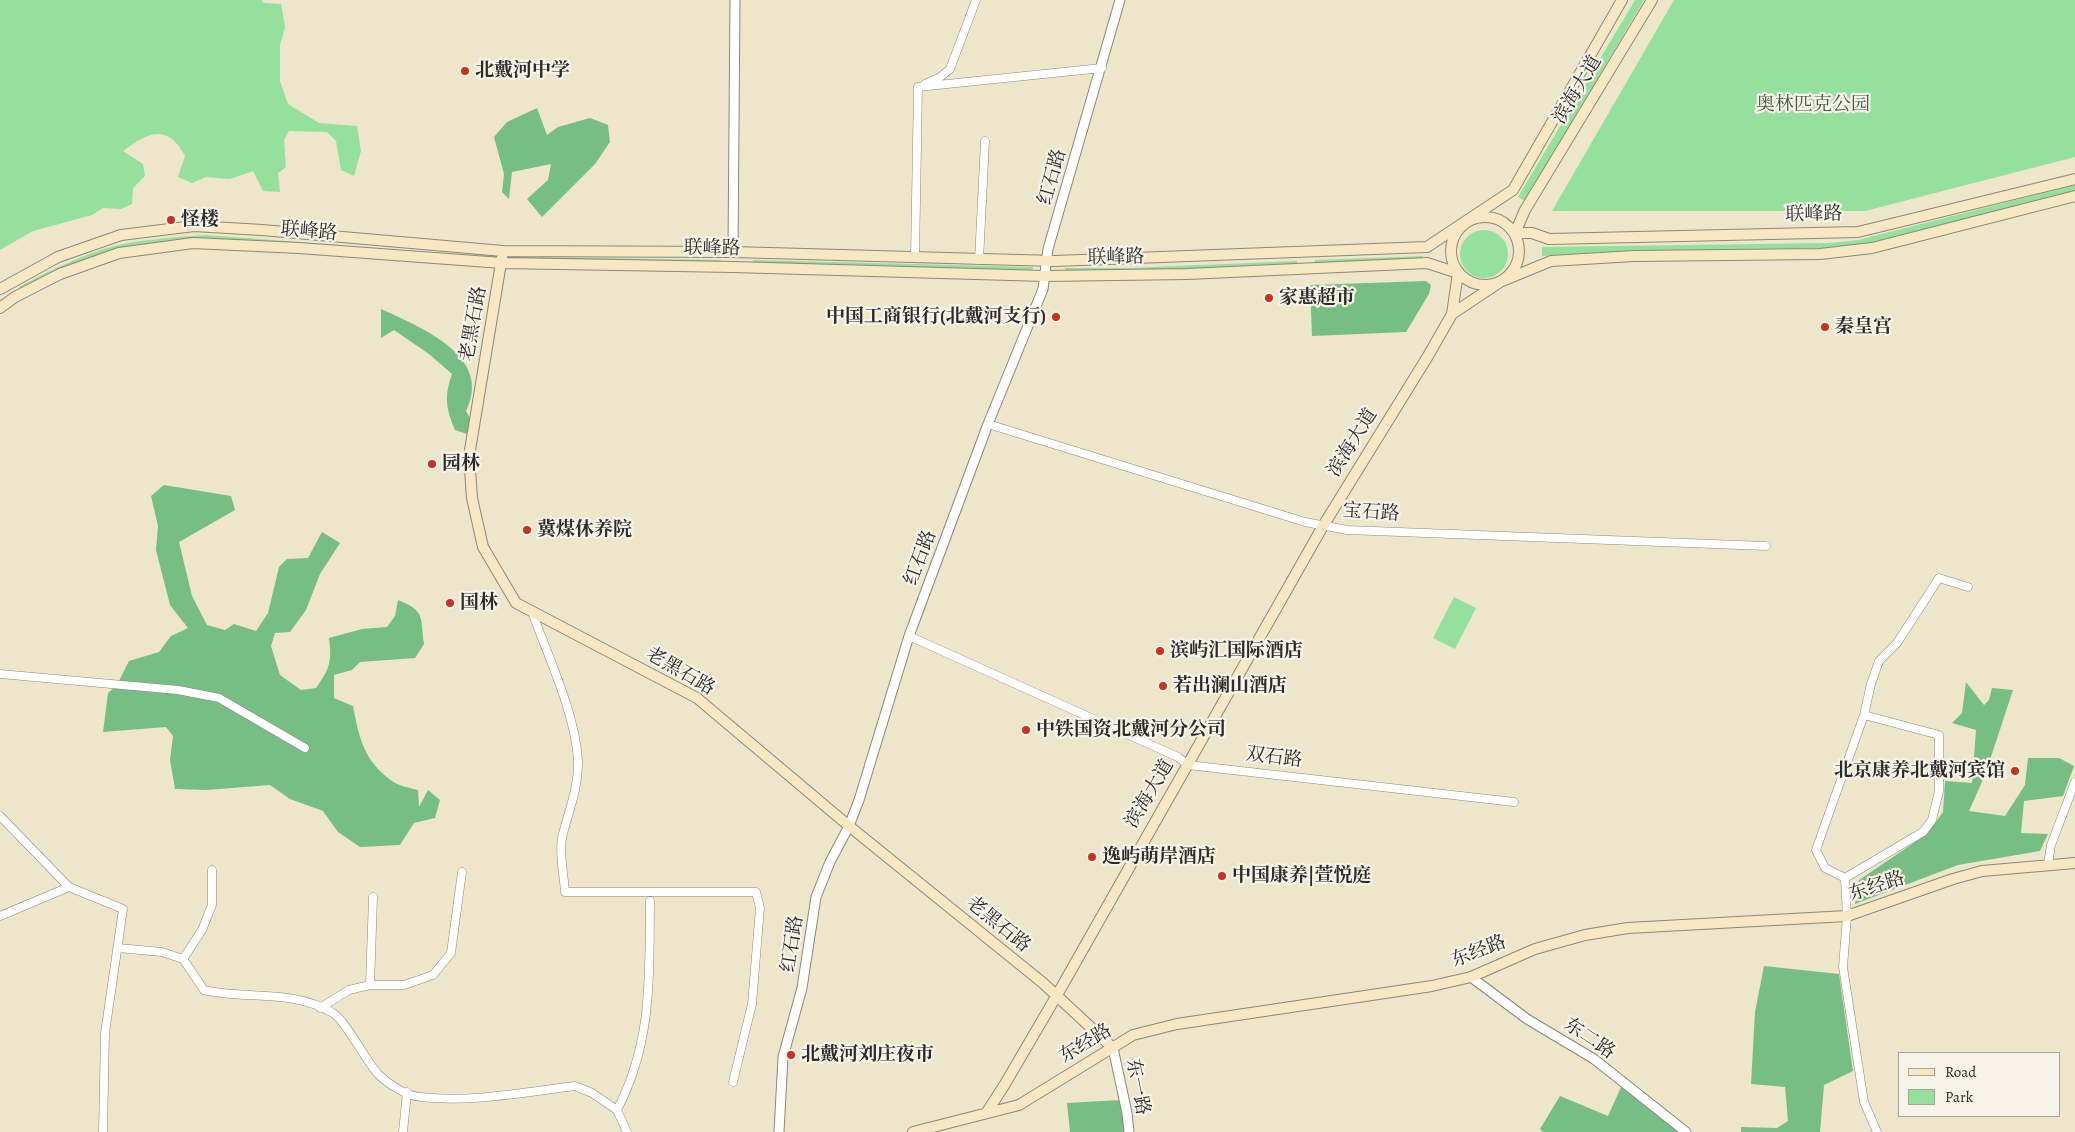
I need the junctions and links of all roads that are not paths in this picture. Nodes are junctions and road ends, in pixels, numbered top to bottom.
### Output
1 (735, 0) edge
2 (976, 0) edge
3 (1120, 0) edge
4 (1622, 0) edge
5 (1652, 0) edge
6 (1102, 68) junction
7 (918, 87) junction
8 (985, 142) dead end
9 (2075, 179) edge
10 (2075, 196) edge
11 (1464, 223) junction
12 (1515, 233) junction
13 (503, 251) junction
14 (733, 252) junction
15 (915, 257) junction
16 (980, 260) junction
17 (1047, 261) junction
18 (502, 263) junction
19 (733, 267) junction
20 (1458, 273) junction
21 (1045, 276) junction
22 (1500, 282) junction
23 (0, 289) edge
24 (0, 308) edge
25 (1452, 314) junction
26 (988, 424) junction
27 (1323, 526) junction
28 (1766, 546) dead end
29 (1968, 587) dead end
30 (532, 612) junction
31 (909, 636) junction
32 (0, 674) edge
33 (1864, 715) junction
34 (304, 748) dead end
35 (1188, 765) junction
36 (2075, 782) edge
37 (1514, 802) dead end
38 (0, 816) edge
39 (849, 826) junction
40 (2075, 863) edge
41 (2048, 865) junction
42 (212, 870) dead end
43 (462, 872) dead end
44 (1845, 878) junction
45 (69, 887) junction
46 (373, 897) dead end
47 (650, 901) dead end
48 (0, 916) edge
49 (1847, 916) junction
50 (118, 948) junction
51 (183, 960) junction
52 (1471, 977) junction
53 (370, 985) junction
54 (1057, 995) junction
55 (320, 1008) junction
56 (1113, 1048) junction
57 (733, 1082) dead end
58 (407, 1092) junction
59 (617, 1110) junction
60 (987, 1112) junction
61 (103, 1132) edge
62 (403, 1132) edge
63 (627, 1132) edge
64 (780, 1132) edge
65 (913, 1132) edge
66 (1129, 1132) edge
67 (1686, 1132) edge
68 (1877, 1132) edge

1 - 14 street
2 - 7 street
3 - 6 street, 红石路
4 - 11 main road, 滨海大道
5 - 12 main road, 滨海大道
6 - 7 street
6 - 17 street, 红石路
7 - 15 street
8 - 16 street
9 - 12 main road, 联峰路
10 - 22 main road, 联峰路
11 - 12 main road
11 - 17 main road, 联峰路
11 - 20 main road
12 - 22 main road
13 - 14 main road, 联峰路
13 - 18 main road, 老黑石路
13 - 23 main road, 联峰路
14 - 15 main road, 联峰路
14 - 19 street
15 - 16 main road, 联峰路
16 - 17 main road, 联峰路
17 - 21 street, 红石路
18 - 19 main road, 联峰路
18 - 24 main road, 联峰路
18 - 30 main road, 老黑石路
19 - 21 main road, 联峰路
20 - 21 main road, 联峰路
20 - 22 main road
20 - 25 main road
21 - 26 street, 红石路
22 - 25 main road
25 - 27 main road, 滨海大道
26 - 27 street, 宝石路
26 - 31 street, 红石路
27 - 28 street, 宝石路
27 - 35 main road, 滨海大道
29 - 33 street
30 - 39 main road, 老黑石路
30 - 57 street
31 - 35 street, 双石路
31 - 39 street, 红石路
32 - 34 street
33 - 44 street
33 - 44 street
35 - 37 street, 双石路
35 - 54 main road, 滨海大道
36 - 41 street
38 - 45 street
39 - 54 main road, 老黑石路
39 - 64 street, 红石路
40 - 41 main road, 东经路
41 - 49 main road, 东经路
42 - 51 street
43 - 53 street
44 - 49 street
45 - 48 street
45 - 50 street
46 - 53 street
47 - 59 street
49 - 52 main road, 东经路
49 - 68 street
50 - 51 street
50 - 61 street
51 - 55 street
52 - 56 main road, 东经路
52 - 67 street, 东二路
53 - 55 street
54 - 56 main road, 老黑石路
54 - 60 main road, 滨海大道
55 - 58 street
56 - 60 main road, 东经路
56 - 66 street, 东一路
58 - 59 street
58 - 62 street
59 - 63 street
60 - 65 main road, 东经路

